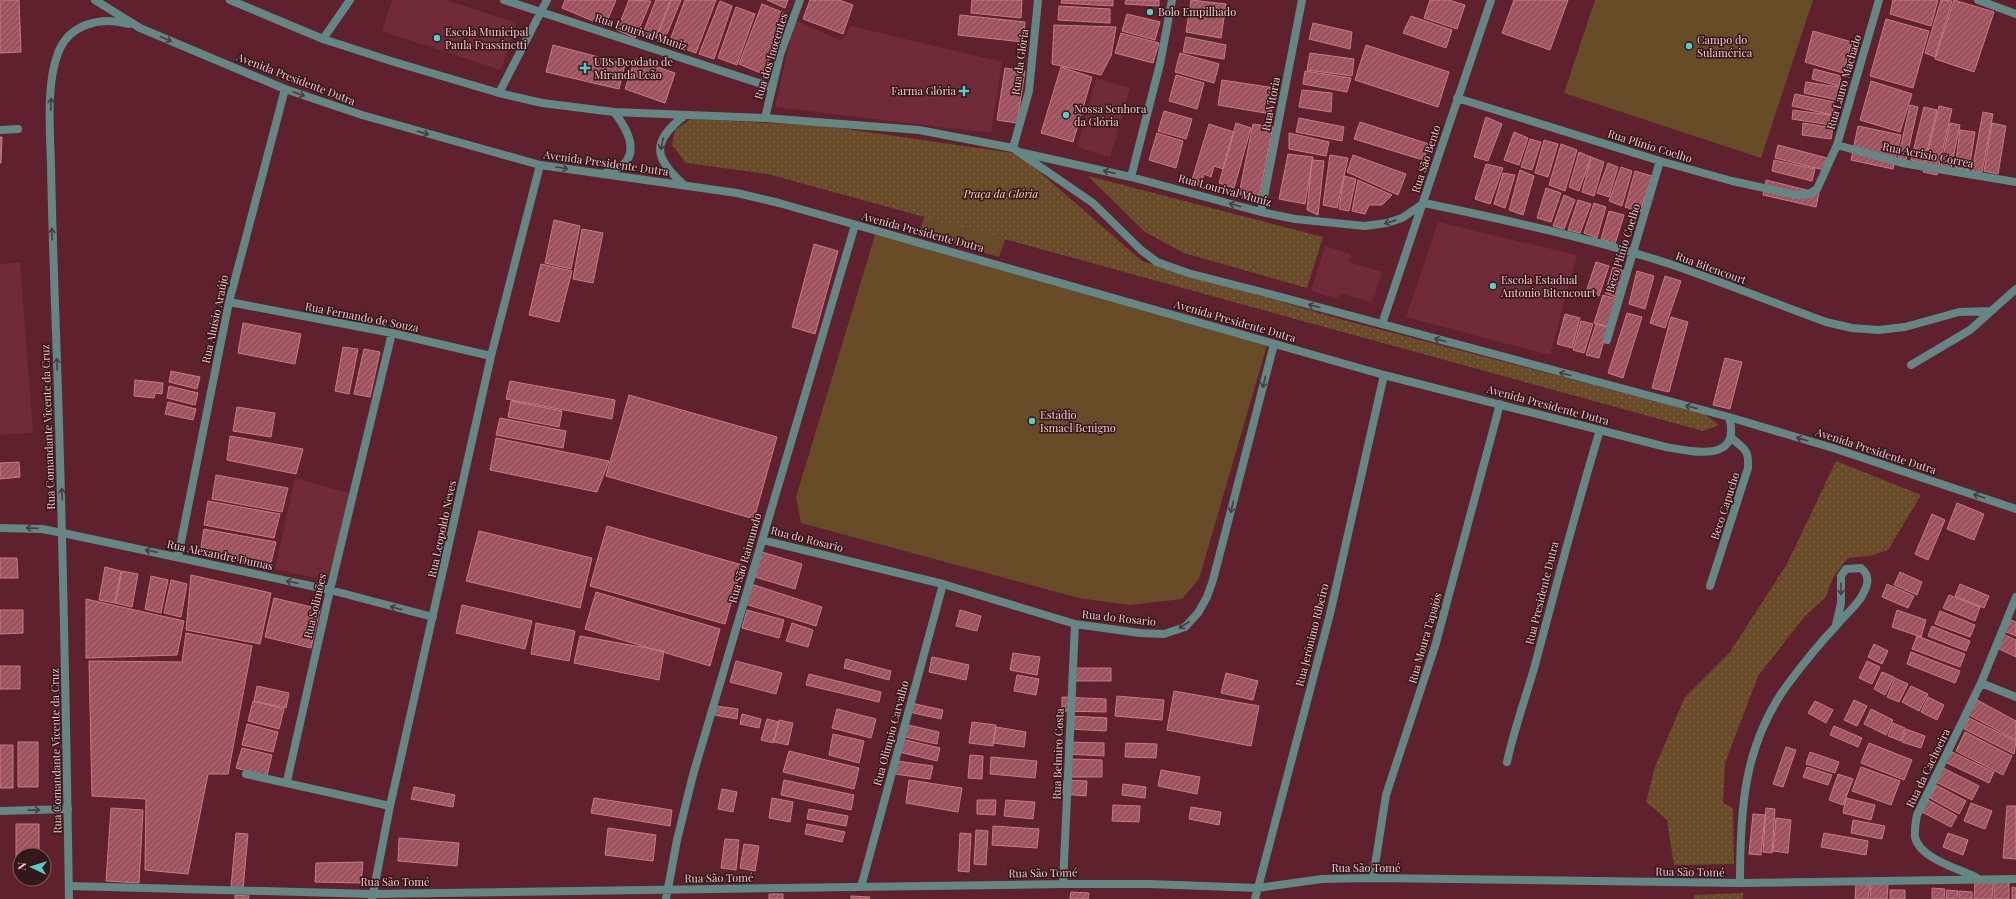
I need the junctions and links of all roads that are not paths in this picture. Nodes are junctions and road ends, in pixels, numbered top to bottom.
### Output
1 (95, 0) edge
2 (230, 0) edge
3 (350, 0) edge
4 (504, 0) edge
5 (547, 0) edge
6 (800, 0) edge
7 (1038, 0) edge
8 (1172, 0) edge
9 (1302, 0) edge
10 (1491, 0) edge
11 (1879, 0) edge
12 (1978, 0) edge
13 (540, 11) junction
14 (2016, 14) edge
15 (140, 28) junction
16 (323, 39) junction
17 (771, 87) junction
18 (285, 89) junction
19 (499, 93) junction
20 (1457, 98) junction
21 (614, 112) junction
22 (685, 115) junction
23 (765, 118) junction
24 (18, 129) dead end
25 (0, 130) edge
26 (1837, 145) junction
27 (1016, 150) junction
28 (1660, 161) junction
29 (540, 165) junction
30 (1827, 170) joint
31 (602, 174) junction
32 (1131, 177) junction
33 (2016, 182) edge
34 (685, 185) junction
35 (1424, 202) junction
36 (1262, 212) junction
37 (855, 225) junction
38 (1632, 253) junction
39 (2016, 289) edge
40 (229, 302) junction
41 (1990, 311) junction
42 (1382, 324) junction
43 (392, 333) junction
44 (1607, 340) dead end
45 (1274, 344) junction
46 (491, 356) junction
47 (1911, 365) dead end
48 (1384, 375) junction
49 (1500, 404) junction
50 (1729, 417) junction
51 (1600, 430) junction
52 (1731, 438) junction
53 (2016, 508) edge
54 (0, 528) edge
55 (63, 533) junction
56 (762, 540) junction
57 (178, 557) junction
58 (943, 584) junction
59 (1710, 586) dead end
60 (330, 590) junction
61 (2016, 597) edge
62 (433, 617) junction
63 (1075, 624) junction
64 (1836, 625) junction
65 (1982, 683) junction
66 (2016, 697) edge
67 (1507, 762) dead end
68 (246, 774) dead end
69 (287, 781) junction
70 (390, 806) junction
71 (68, 808) junction
72 (0, 811) edge
73 (1373, 878) junction
74 (1980, 878) junction
75 (2016, 879) edge
76 (1063, 884) junction
77 (1740, 884) junction
78 (69, 886) junction
79 (861, 887) junction
80 (1258, 888) junction
81 (667, 889) junction
82 (373, 896) edge
83 (69, 899) edge
84 (666, 899) edge
85 (1255, 899) edge

1 - 15 street, Avenida Presidente Dutra
2 - 16 street, Avenida Presidente Dutra
3 - 16 street
4 - 13 street, Rua Lourival Muniz
5 - 13 street
6 - 17 street, Rua dos Inocentes
7 - 27 street, Rua da Glória
8 - 32 street
9 - 36 street, Rua Vitória
10 - 20 street, Rua São Bento
11 - 26 street, Rua Lauro Machado
12 - 14 street
13 - 17 street, Rua Lourival Muniz
13 - 19 street
15 -> 18 street, Avenida Presidente Dutra
55 -> 15 street, Rua Comandante Vicente da Cruz
16 - 19 street, Avenida Presidente Dutra
17 - 23 street, Rua dos Inocentes
18 -> 29 street, Avenida Presidente Dutra
18 - 40 street, Rua Aluísio Araújo
19 - 21 street, Avenida Presidente Dutra
20 - 28 street, Rua Plínio Coelho
20 - 35 street, Rua São Bento
21 - 22 street, Avenida Presidente Dutra
21 - 31 street
22 - 23 street, Avenida Presidente Dutra
22 -> 34 street
23 - 27 street, Avenida Presidente Dutra
24 - 25 street
26 - 30 street, Rua Lauro Machado
26 - 33 street, Rua Acrisio Correa
32 -> 27 street, Rua Lourival Muniz
42 -> 27 street, Avenida Presidente Dutra
28 - 30 street, Rua Plínio Coelho
28 - 38 street, Beco Plínio Coelho
29 -> 31 street, Avenida Presidente Dutra
29 - 46 street, Rua Leopoldo Neves
31 - 34 street, Avenida Presidente Dutra
36 -> 32 street, Rua Lourival Muniz
34 - 37 street, Avenida Presidente Dutra
35 -> 36 street, Rua Lourival Muniz
35 - 38 street, Rua Bitencourt
35 - 42 street, Rua São Bento
37 - 45 street, Avenida Presidente Dutra
37 - 56 street, Rua São Raimundo
38 - 41 street, Rua Bitencourt
38 - 44 street, Beco Plínio Coelho
39 - 41 street
40 - 43 street, Rua Fernando de Souza
40 - 57 street, Rua Aluísio Araújo
41 - 47 street
50 -> 42 street, Avenida Presidente Dutra
43 - 46 street, Rua Fernando de Souza
43 - 60 street, Rua Solimões
45 - 48 street, Avenida Presidente Dutra
45 -> 63 street, Rua do Rosario
46 - 62 street, Rua Leopoldo Neves
48 - 49 street, Avenida Presidente Dutra
48 - 80 street, Rua Jerônimo Ribeiro
49 - 51 street, Avenida Presidente Dutra
49 - 73 street, Rua Moura Tapajós
50 - 52 street
53 -> 50 street, Avenida Presidente Dutra
51 - 52 street, Avenida Presidente Dutra
51 - 67 street, Rua Presidente Dutra
52 - 59 street, Beco Capucho
55 -> 54 street, Rua Alexandre Dumas
57 -> 55 street, Rua Alexandre Dumas
55 - 71 street, Rua Comandante Vicente da Cruz
56 - 58 street, Rua do Rosario
56 - 81 street, Rua São Raimundo
60 -> 57 street, Rua Alexandre Dumas
58 - 63 street, Rua do Rosario
58 - 79 street, Rua Olimpio Carvalho
62 -> 60 street, Rua Alexandre Dumas
60 - 69 street, Rua Solimões
61 - 65 street, Rua da Cachoeira
62 - 70 street, Rua Leopoldo Neves
63 - 76 street, Rua Belmiro Costa
64 -> 64 street
64 - 77 street
65 - 66 street
65 - 74 street, Rua da Cachoeira
68 - 69 street
69 - 70 street
70 - 82 street, Rua Leopoldo Neves
72 -> 71 street
71 - 78 street, Rua Comandante Vicente da Cruz
73 - 77 street, Rua São Tomé
73 - 80 street, Rua São Tomé
74 - 75 street, Rua São Tomé
74 - 77 street, Rua São Tomé
76 - 79 street, Rua São Tomé
76 - 80 street, Rua São Tomé
78 - 82 street, Rua São Tomé
78 - 83 street, Rua Comandante Vicente da Cruz
79 - 81 street, Rua São Tomé
80 - 85 street, Rua Jerônimo Ribeiro
81 - 82 street, Rua São Tomé
81 - 84 street, Rua São Raimundo

